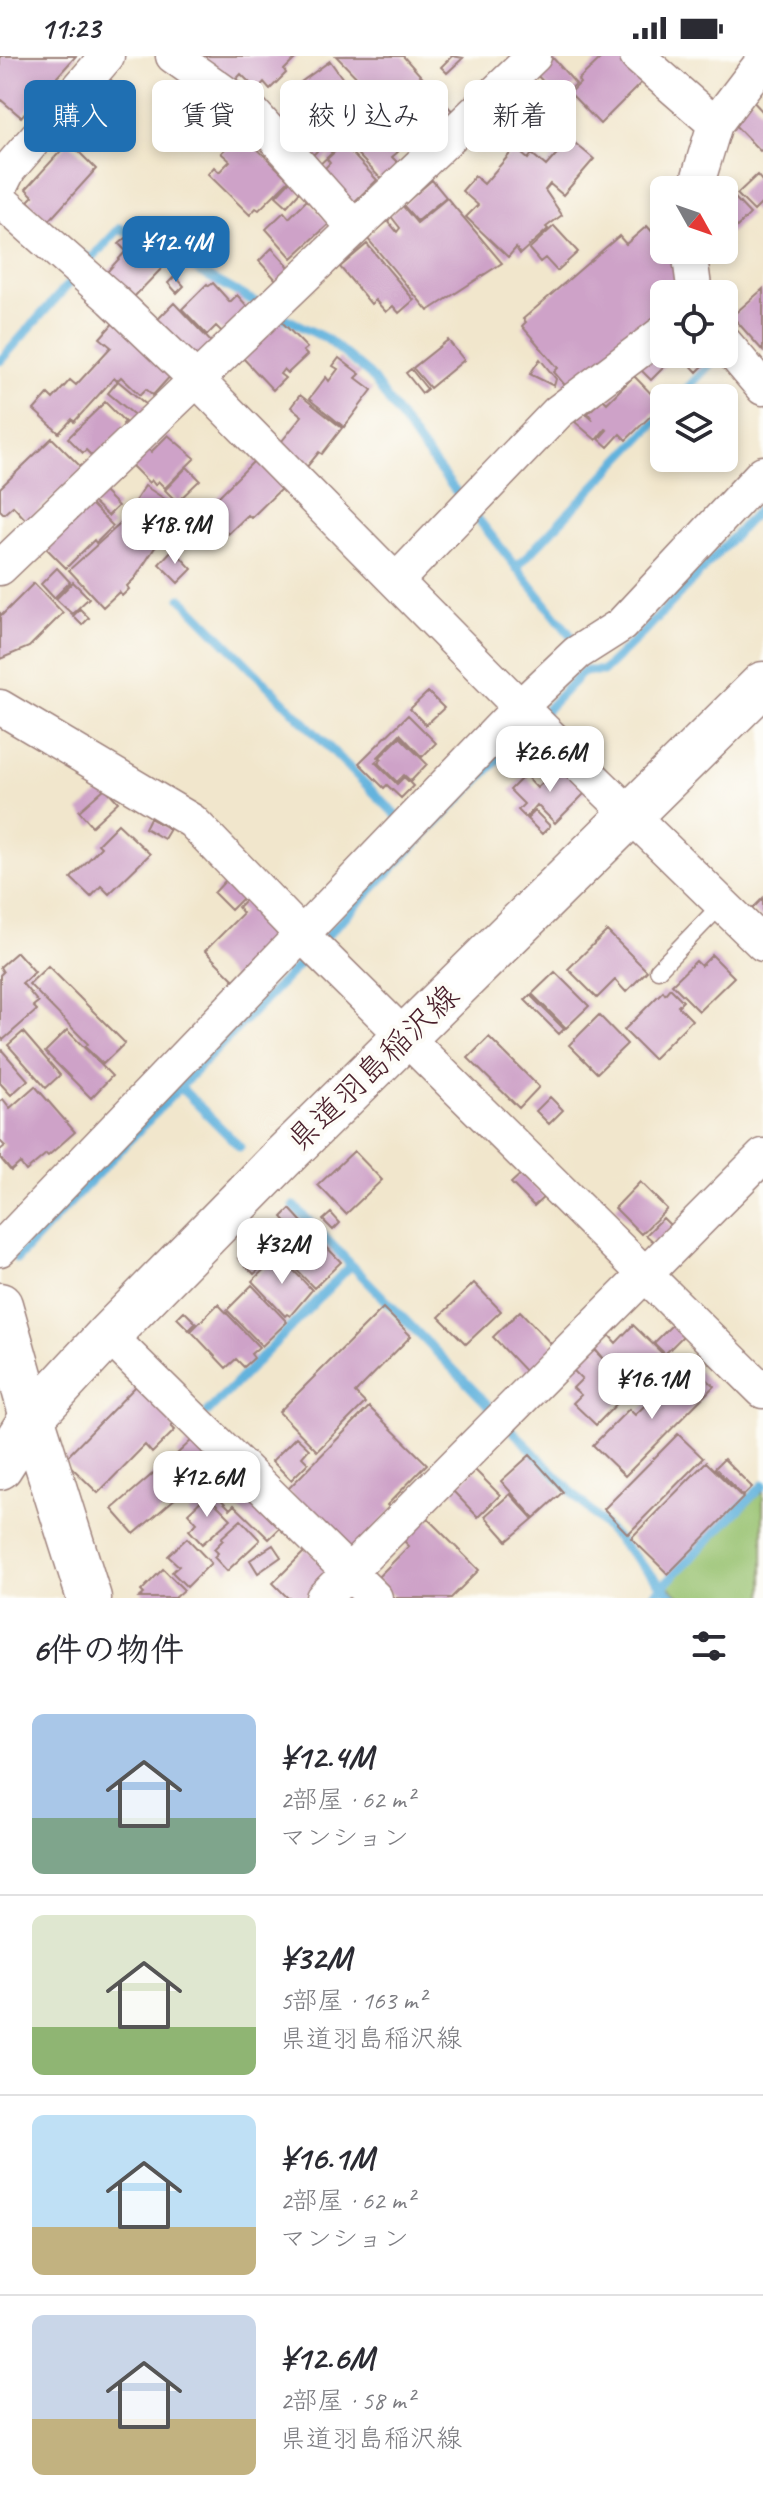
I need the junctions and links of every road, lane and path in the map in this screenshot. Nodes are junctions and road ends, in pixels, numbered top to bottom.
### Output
1 (107, 56) edge
2 (173, 56) edge
3 (534, 56) edge
4 (637, 56) edge
5 (763, 61) edge
6 (715, 124) junction
7 (699, 176) edge
8 (0, 187) edge
9 (0, 200) edge
10 (354, 227) junction
11 (650, 343) edge
12 (738, 359) edge
13 (197, 380) junction
14 (763, 388) edge
15 (763, 473) edge
16 (0, 568) edge
17 (396, 581) junction
18 (763, 684) edge
19 (0, 707) edge
20 (532, 718) junction
21 (632, 814) junction
22 (722, 904) junction
23 (763, 944) edge
24 (312, 945) junction
25 (658, 970) dead end
26 (405, 1037) junction
27 (763, 1156) edge
28 (0, 1249) edge
29 (645, 1273) junction
30 (0, 1305) edge
31 (108, 1335) junction
32 (763, 1391) edge
33 (32, 1417) junction
34 (0, 1467) edge
35 (349, 1572) junction
36 (89, 1598) edge
37 (323, 1598) edge
38 (375, 1598) edge

1 - 8 street
2 - 10 street
3 - 10 street
4 - 6 street
5 - 6 street
6 - 7 street
9 - 13 street
10 - 13 street
11 - 17 street
12 - 14 street
13 - 16 street
13 - 17 street
15 - 20 street
17 - 20 street
18 - 21 main road, 県道羽島稲沢線
19 - 24 street
20 - 21 street
20 - 24 street
21 - 22 street
21 - 26 main road, 県道羽島稲沢線
22 - 23 street
22 - 25 lane
24 - 26 street
24 - 28 street
26 - 29 street
26 - 31 main road, 県道羽島稲沢線
27 - 29 street
29 - 32 street
29 - 35 street
30 - 33 main road
31 - 33 main road, 県道羽島稲沢線
31 - 35 street
33 - 34 main road, 県道羽島稲沢線
33 - 36 main road
35 - 37 street
35 - 38 street

